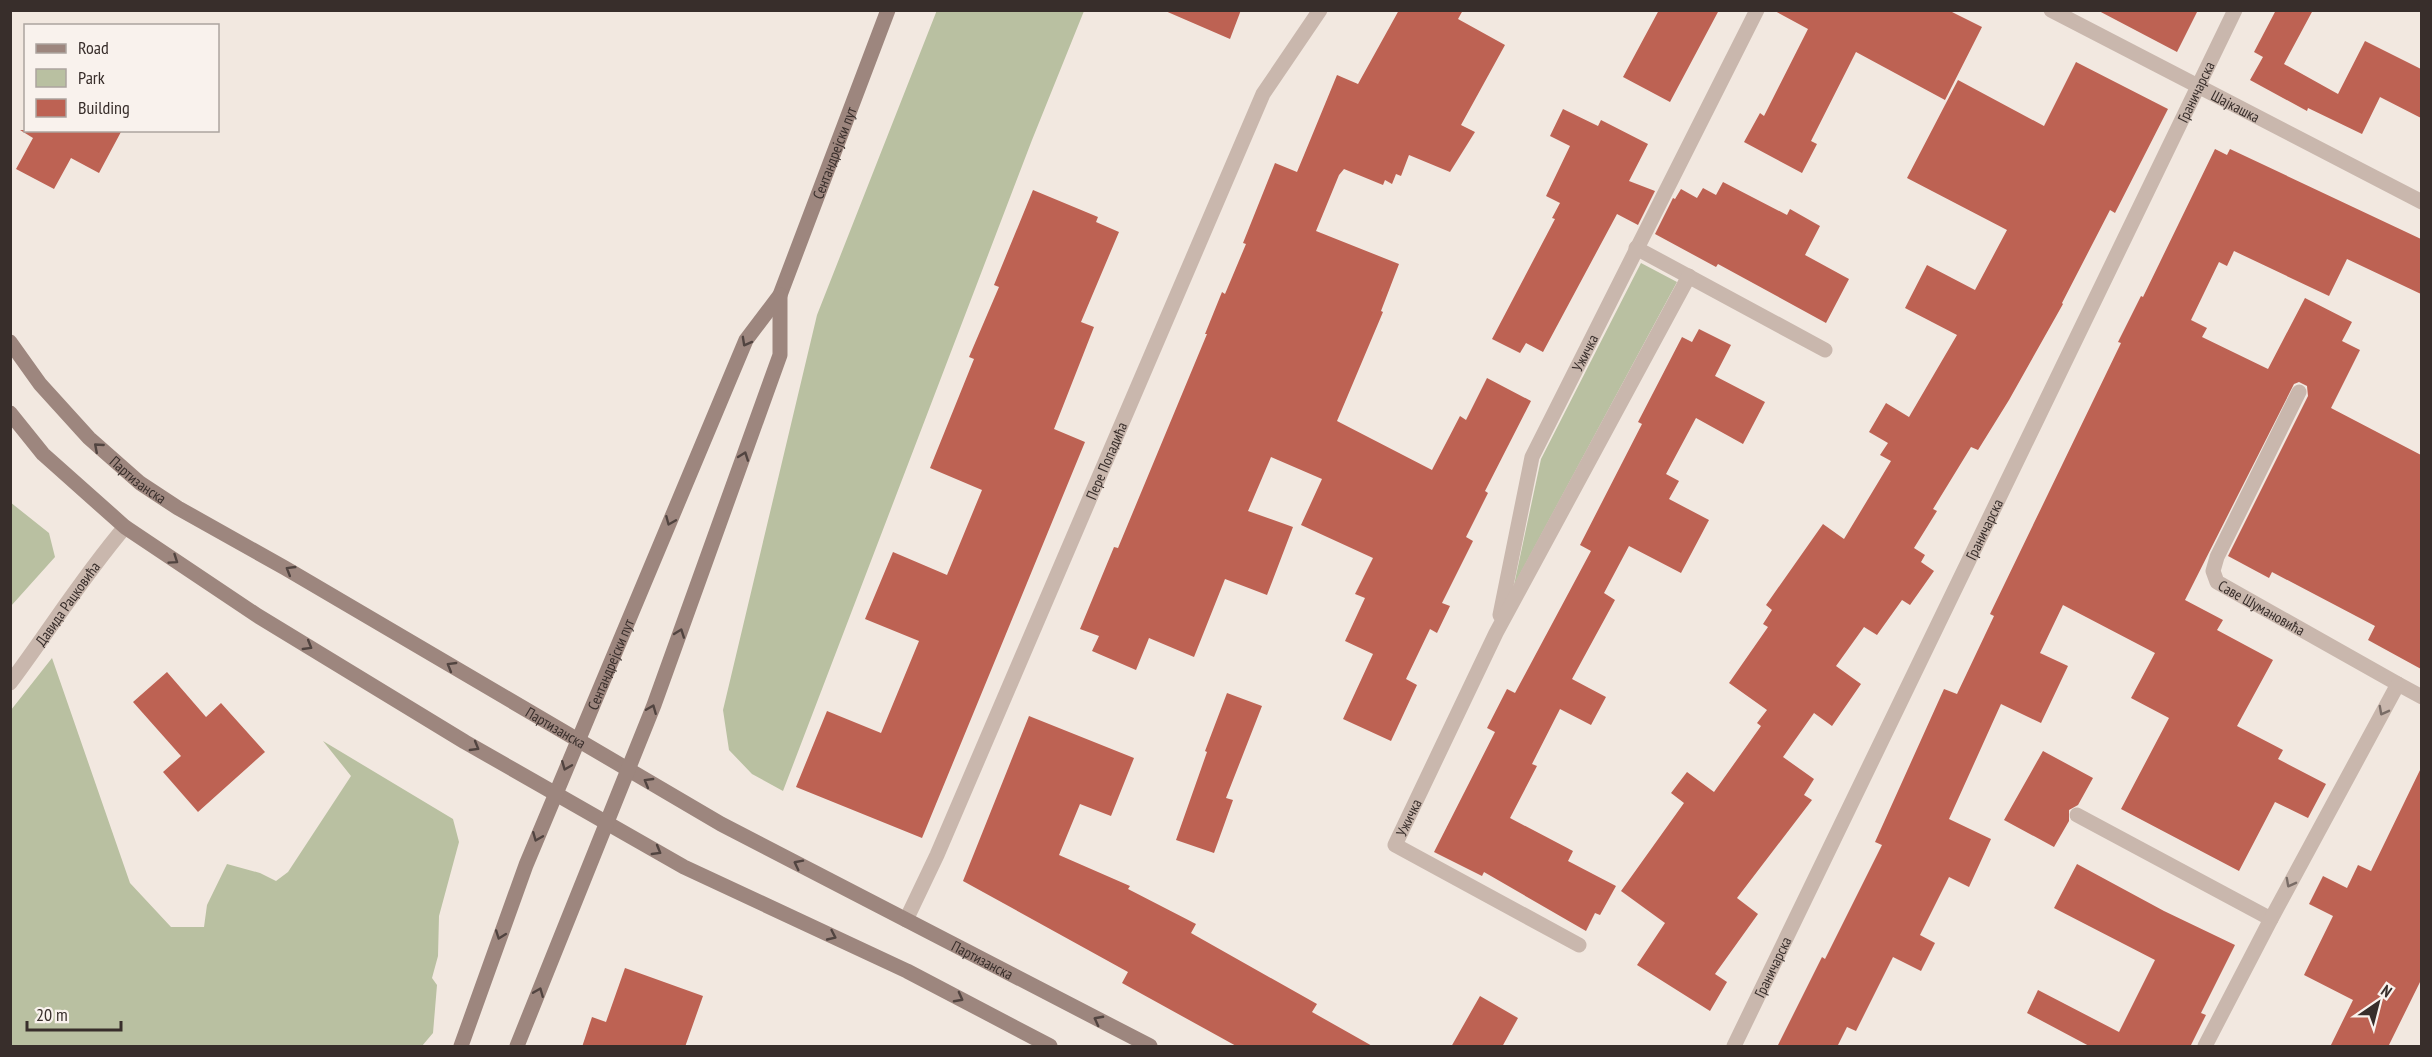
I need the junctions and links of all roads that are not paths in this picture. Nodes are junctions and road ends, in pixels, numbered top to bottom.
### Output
1 (888, 10) edge
2 (1320, 10) edge
3 (1757, 10) edge
4 (2051, 10) edge
5 (2235, 10) edge
6 (2198, 86) junction
7 (2421, 202) edge
8 (1636, 248) junction
9 (1689, 276) junction
10 (780, 295) junction
11 (10, 342) edge
12 (1825, 350) dead end
13 (2300, 392) dead end
14 (10, 413) edge
15 (125, 527) junction
16 (1496, 633) junction
17 (10, 682) edge
18 (2398, 684) junction
19 (2421, 697) edge
20 (577, 739) junction
21 (627, 770) junction
22 (555, 793) junction
23 (2077, 815) dead end
24 (606, 822) junction
25 (2271, 919) junction
26 (906, 920) junction
27 (1579, 945) dead end
28 (461, 1047) edge
29 (517, 1047) edge
30 (1050, 1047) edge
31 (1150, 1047) edge
32 (1734, 1047) edge
33 (2205, 1047) edge

1 - 10 main road, Сентандрејски пут
2 - 26 street, Пере Попадића
3 - 8 street, Ужичка
4 - 6 street, Шајкашка
5 - 6 street, Граничарска
6 - 7 street, Шајкашка
6 - 32 street, Граничарска
8 - 9 street
8 - 16 street, Ужичка
9 - 12 street
9 - 16 street, Ужичка
10 -> 20 main road, Сентандрејски пут
21 -> 10 main road, Сентандрејски пут
20 -> 11 main road, Партизанска
13 - 18 street, Саве Шумановића
14 - 15 main road
15 - 17 street, Давида Рацковића
15 -> 22 main road
16 - 27 street, Ужичка
18 - 19 street, Саве Шумановића
18 -> 25 street
20 - 21 main road, Партизанска
20 -> 22 main road, Сентандрејски пут
21 - 24 main road, Сентандрејски пут
26 -> 21 main road, Партизанска
22 - 24 main road
22 -> 28 main road, Сентандрејски пут
23 - 25 street
29 -> 24 main road, Сентандрејски пут
24 -> 30 main road
25 - 33 street
31 -> 26 main road, Партизанска

